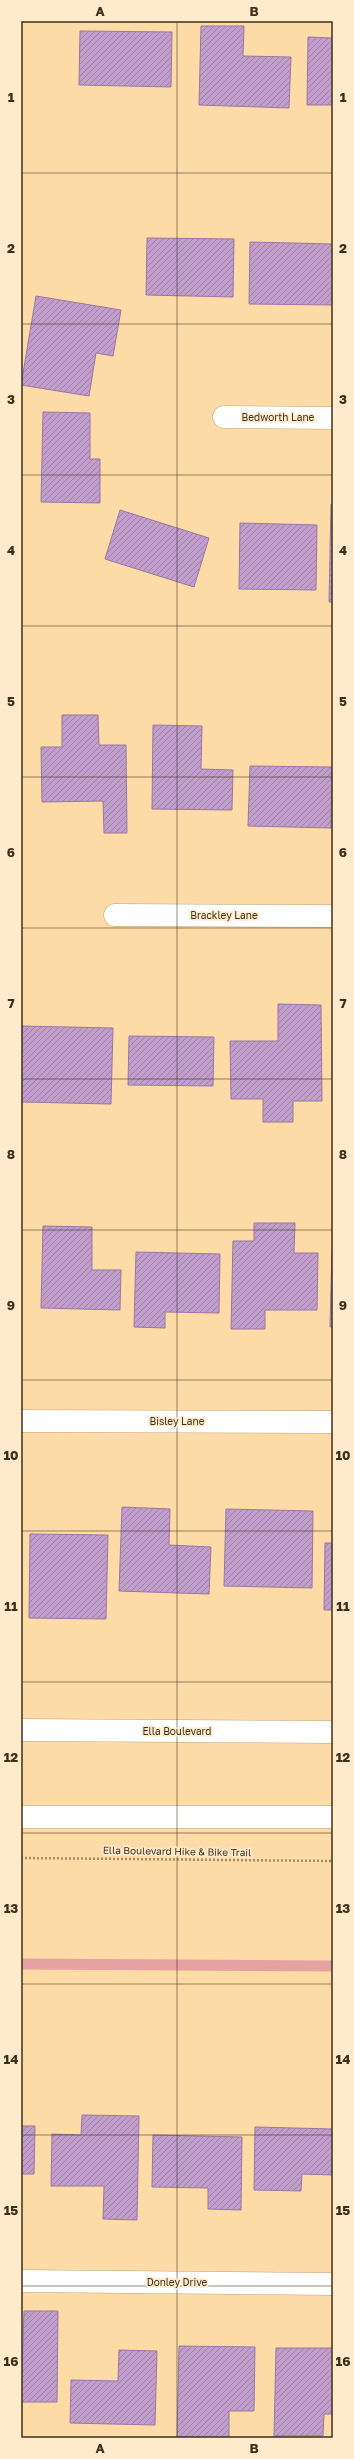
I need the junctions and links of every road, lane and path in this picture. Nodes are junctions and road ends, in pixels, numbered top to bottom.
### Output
1 (224, 417) dead end
2 (333, 418) edge
3 (115, 915) dead end
4 (333, 916) edge
5 (21, 1421) edge
6 (333, 1422) edge
7 (21, 1730) edge
8 (333, 1732) edge
9 (21, 1816) edge
10 (333, 1817) edge
11 (21, 1858) edge
12 (333, 1861) edge
13 (21, 2281) edge
14 (333, 2284) edge

1 - 2 street, Bedworth Lane
3 - 4 street, Brackley Lane
5 - 6 street, Bisley Lane
7 - 8 street, Ella Boulevard
9 - 10 street
11 - 12 path, Ella Boulevard Hike & Bike Trail
13 - 14 street, Donley Drive

